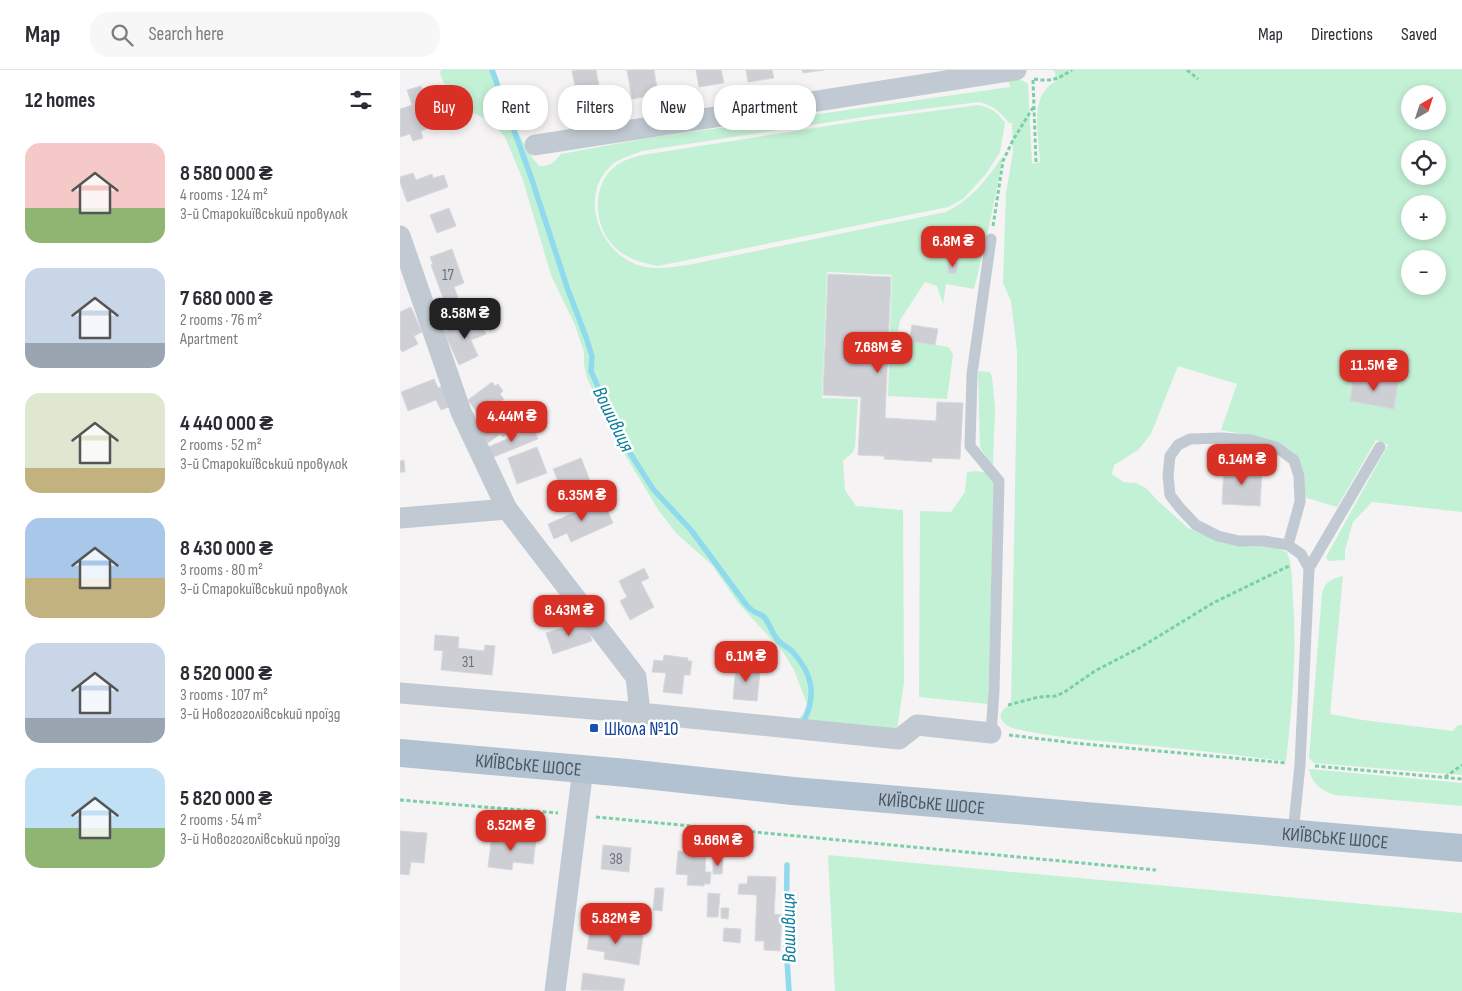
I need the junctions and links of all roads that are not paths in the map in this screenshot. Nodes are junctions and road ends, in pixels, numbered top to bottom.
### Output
1 (1016, 70) edge
2 (535, 145) dead end
3 (400, 236) edge
4 (991, 239) road end
5 (1380, 447) dead end
6 (507, 509) junction
7 (400, 518) edge
8 (1288, 546) junction
9 (1306, 563) junction
10 (400, 693) edge
11 (640, 713) junction
12 (991, 733) joint
13 (400, 752) edge
14 (583, 769) junction
15 (1293, 833) junction
16 (1462, 848) edge
17 (555, 991) edge

1 - 2 street
3 - 6 street
4 - 12 lane
5 - 9 lane
6 - 7 street
6 - 11 street
8 - 8 lane
8 - 9 lane
9 - 15 lane
10 - 11 street
11 - 12 street
13 - 14 main road, КИЇВСЬКЕ ШОСЕ
14 - 15 main road, КИЇВСЬКЕ ШОСЕ
14 - 17 street
15 - 16 main road, КИЇВСЬКЕ ШОСЕ

